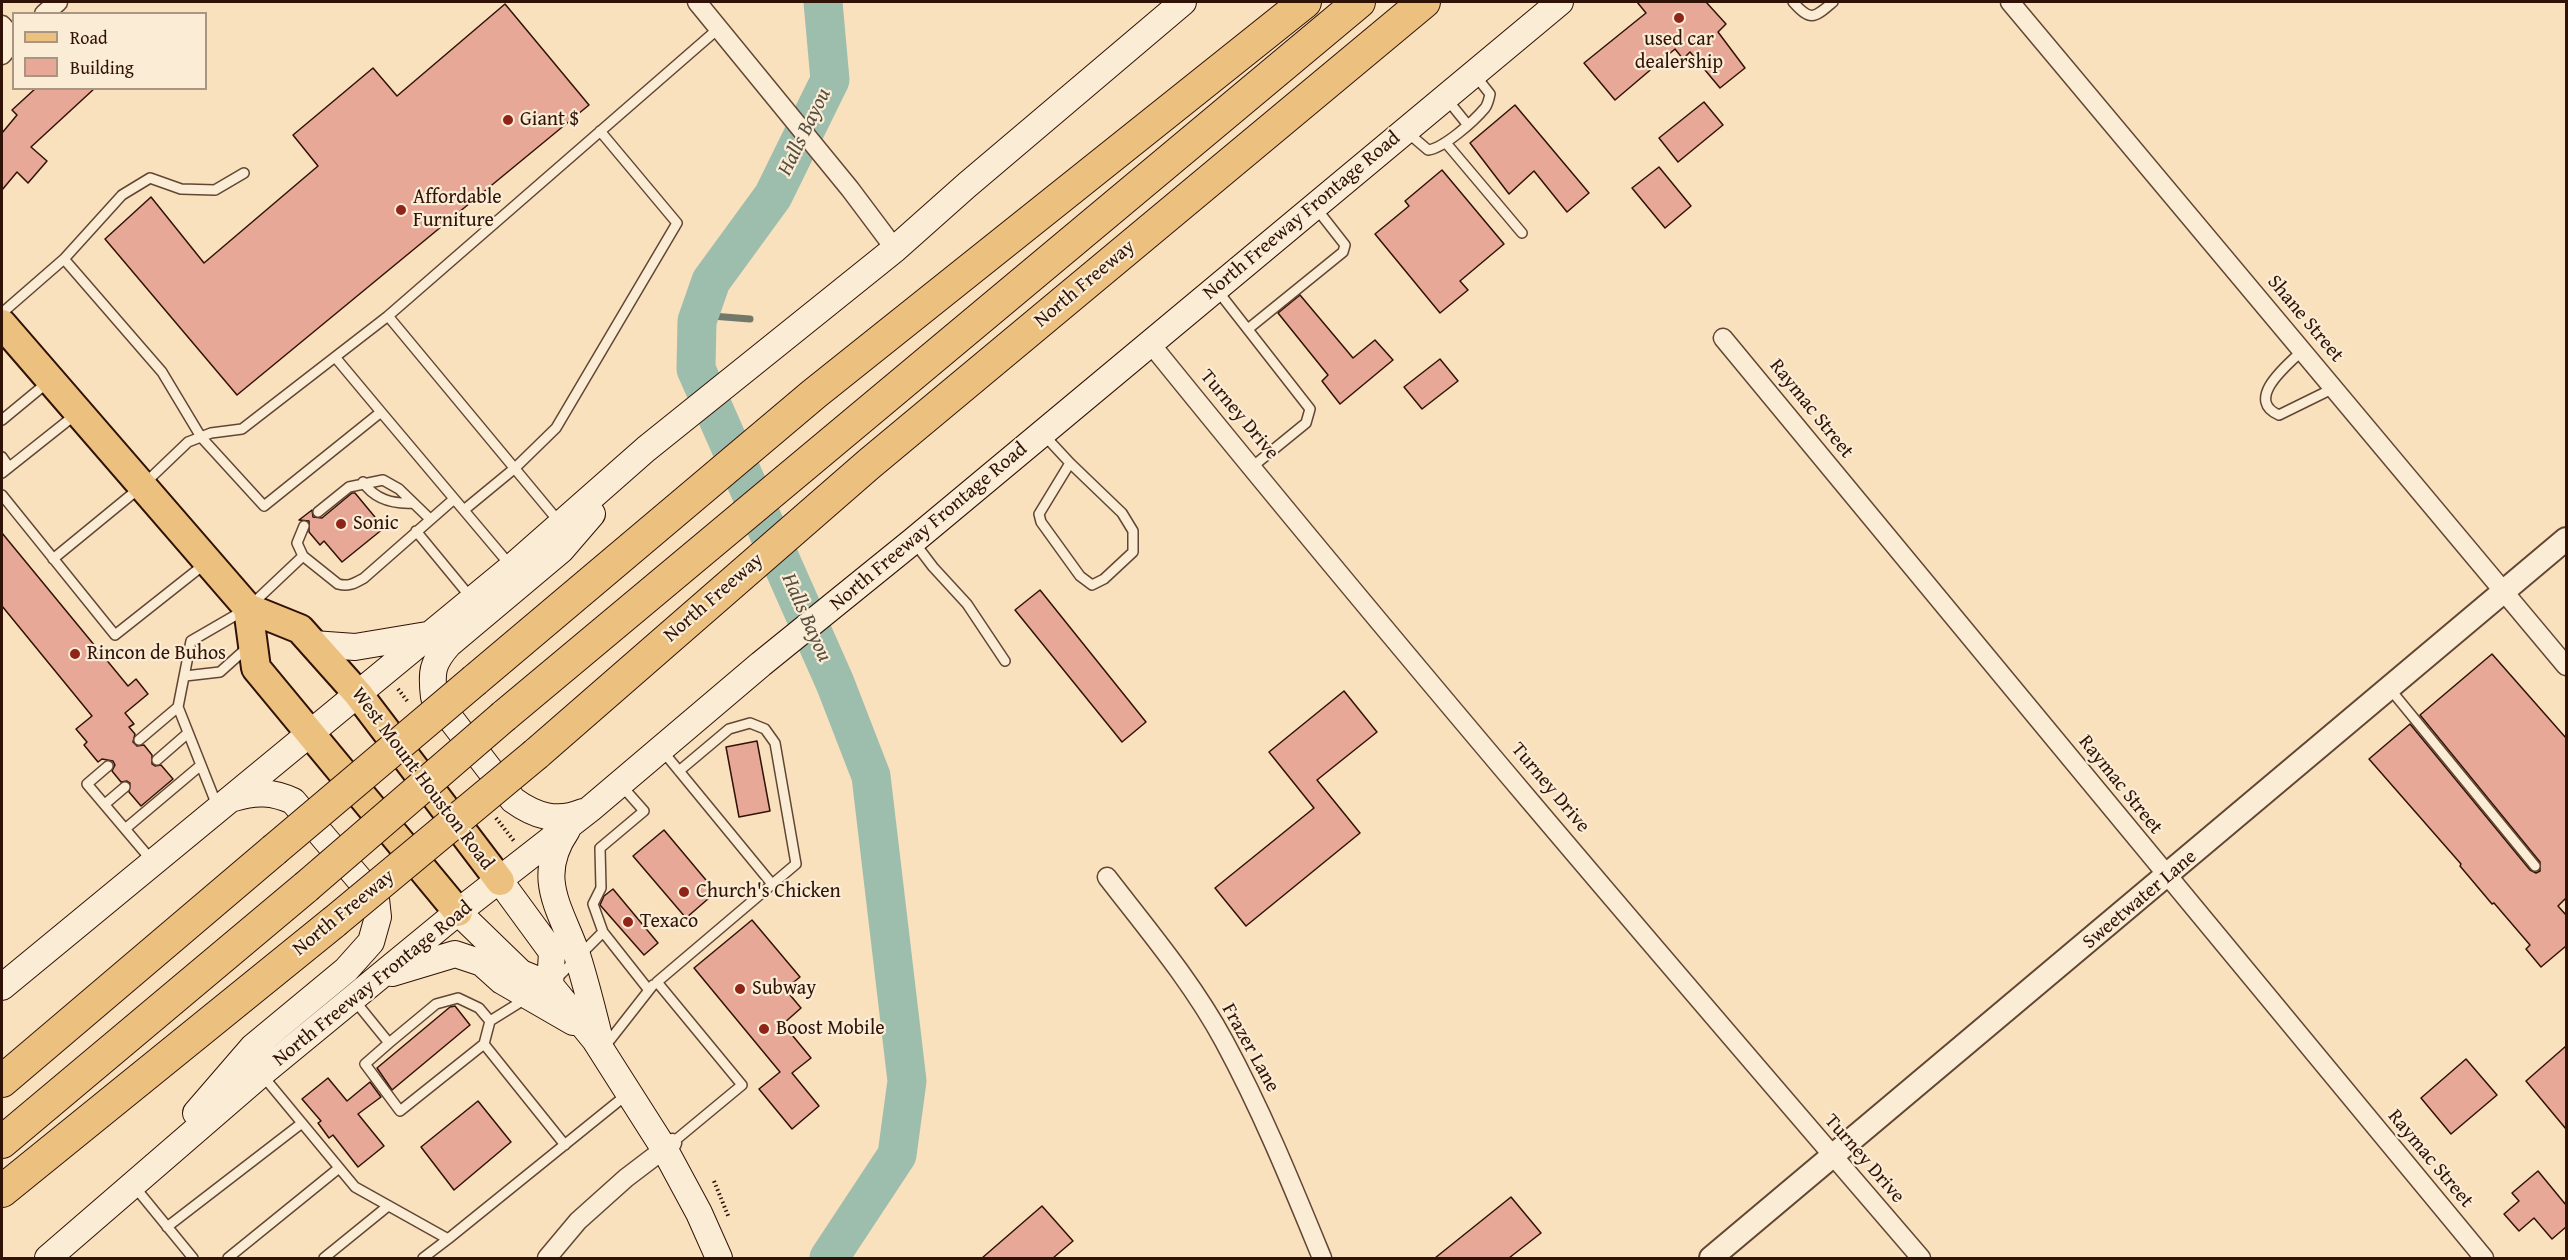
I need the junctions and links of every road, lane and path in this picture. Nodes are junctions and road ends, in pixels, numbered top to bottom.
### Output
1 (58, 2) edge
2 (697, 2) edge
3 (1184, 2) edge
4 (1305, 2) edge
5 (1359, 2) edge
6 (1441, 2) edge
7 (1560, 2) edge
8 (1793, 2) edge
9 (1833, 2) edge
10 (2010, 2) edge
11 (1415, 9) edge
12 (46, 12) edge
13 (2, 25) edge
14 (719, 28) junction
15 (12, 37) edge
16 (12, 42) edge
17 (2, 55) edge
18 (1474, 73) junction
19 (1445, 97) junction
20 (1467, 124) junction
21 (600, 131) junction
22 (1405, 131) junction
23 (1446, 143) junction
24 (244, 173) dead end
25 (1314, 206) junction
26 (1522, 233) dead end
27 (895, 249) junction
28 (64, 259) junction
29 (1216, 288) junction
30 (2, 313) edge
31 (388, 316) junction
32 (2, 324) edge
33 (1248, 329) junction
34 (1723, 338) dead end
35 (1150, 343) junction
36 (2302, 351) junction
37 (335, 357) junction
38 (50, 380) junction
39 (2334, 388) junction
40 (381, 412) junction
41 (78, 413) junction
42 (2, 420) edge
43 (1043, 433) junction
44 (201, 437) junction
45 (646, 449) junction
46 (2, 457) edge
47 (1070, 463) junction
48 (1252, 467) junction
49 (515, 468) junction
50 (5, 470) edge
51 (363, 482) junction
52 (142, 486) junction
53 (2, 495) edge
54 (454, 498) junction
55 (413, 503) junction
56 (464, 510) junction
57 (318, 512) dead end
58 (430, 519) junction
59 (561, 524) junction
60 (304, 526) dead end
61 (416, 531) junction
62 (2566, 539) edge
63 (913, 541) junction
64 (303, 556) junction
65 (53, 559) junction
66 (208, 562) junction
67 (512, 567) junction
68 (2504, 592) junction
69 (473, 599) junction
70 (248, 608) junction
71 (430, 635) junction
72 (253, 643) junction
73 (313, 644) junction
74 (1005, 661) dead end
75 (2566, 666) edge
76 (185, 676) junction
77 (2390, 689) junction
78 (358, 694) junction
79 (178, 707) junction
80 (189, 733) junction
81 (311, 734) junction
82 (139, 740) dead end
83 (661, 749) junction
84 (157, 760) dead end
85 (201, 765) junction
86 (108, 766) dead end
87 (679, 771) junction
88 (620, 784) junction
89 (125, 787) dead end
90 (105, 804) junction
91 (226, 804) junction
92 (591, 809) junction
93 (570, 825) junction
94 (125, 829) junction
95 (154, 863) junction
96 (2535, 866) dead end
97 (1107, 877) dead end
98 (2167, 877) junction
99 (500, 881) junction
100 (772, 884) junction
101 (458, 912) junction
102 (603, 932) junction
103 (577, 955) junction
104 (383, 974) junction
105 (657, 982) junction
106 (2, 987) edge
107 (648, 988) junction
108 (539, 991) junction
109 (353, 999) junction
110 (490, 1021) junction
111 (389, 1043) junction
112 (484, 1044) junction
113 (602, 1050) junction
114 (261, 1074) junction
115 (2, 1081) edge
116 (620, 1100) dead end
117 (302, 1123) junction
118 (2, 1142) edge
119 (565, 1145) junction
120 (669, 1147) junction
121 (1832, 1158) junction
122 (339, 1168) junction
123 (714, 1181) dead end
124 (132, 1185) junction
125 (2, 1191) edge
126 (388, 1206) junction
127 (732, 1224) dead end
128 (167, 1227) junction
129 (448, 1239) junction
130 (48, 1258) edge
131 (193, 1258) edge
132 (228, 1258) edge
133 (324, 1258) edge
134 (423, 1258) edge
135 (547, 1258) edge
136 (719, 1258) edge
137 (1322, 1258) edge
138 (1711, 1258) edge
139 (1921, 1258) edge
140 (2484, 1258) edge

1 - 12 street
2 - 14 street
3 - 27 main road
4 - 115 highway, bridge
5 - 118 highway, North Freeway, bridge
6 - 11 highway, North Freeway
7 - 18 main road, North Freeway Frontage Road
8 - 9 lane
10 - 36 street, Shane Street
11 - 125 highway, North Freeway, bridge
13 - 15 street
14 - 21 lane
14 - 27 street
16 - 17 street
18 - 19 main road, North Freeway Frontage Road
18 - 20 lane
19 - 20 lane
19 - 22 main road, North Freeway Frontage Road
20 - 23 lane
21 - 31 lane
21 - 49 lane
22 - 23 lane
22 - 25 main road, North Freeway Frontage Road
23 - 26 lane
24 - 28 lane
25 - 29 main road, North Freeway Frontage Road
25 - 33 lane
27 - 45 main road
28 - 30 lane
28 - 44 lane
29 - 33 lane
29 - 35 main road, North Freeway Frontage Road
31 - 37 lane
31 - 49 lane
32 - 38 main road, West Mount Houston Road
33 - 48 lane
34 - 98 street, Raymac Street
35 - 43 main road, North Freeway Frontage Road
35 - 48 street, Turney Drive
36 - 39 street, Shane Street
36 - 39 lane
37 - 40 lane
37 - 44 lane
38 - 41 main road, West Mount Houston Road
38 - 42 lane
39 - 68 street, Shane Street
40 - 44 lane
40 - 54 lane
41 - 50 lane
41 - 52 main road, West Mount Houston Road
43 - 47 lane
43 - 63 main road, North Freeway Frontage Road
44 - 52 lane
45 - 59 main road
45 - 92 main road
46 - 50 lane
47 - 47 lane
48 - 121 street, Turney Drive
49 - 56 lane
49 - 59 lane
51 - 55 lane
51 - 55 lane
51 - 57 lane
52 - 65 lane
52 - 66 main road, West Mount Houston Road
53 - 65 lane
54 - 56 lane
54 - 58 lane
55 - 58 lane
56 - 67 lane
58 - 61 lane
59 - 67 main road
60 - 64 lane
61 - 64 lane
61 - 69 lane
62 - 68 street, Sweetwater Lane
63 - 74 lane
63 - 83 main road, North Freeway Frontage Road
64 - 70 lane
65 - 66 lane
66 - 70 main road, West Mount Houston Road
67 - 69 main road
68 - 75 street, Shane Street
68 - 77 street, Sweetwater Lane
69 - 71 main road
70 - 72 main road
70 - 73 main road, West Mount Houston Road
70 - 76 lane
71 - 73 main road
71 - 78 main road
72 - 76 lane
72 - 81 main road
73 - 78 main road, West Mount Houston Road
76 - 79 lane
77 - 96 lane
77 - 98 street, Sweetwater Lane
78 - 81 main road
78 - 99 main road, West Mount Houston Road
79 - 80 lane
79 - 82 lane
80 - 84 lane
80 - 85 lane
81 - 91 main road
81 - 101 main road
83 - 87 lane
83 - 88 main road, North Freeway Frontage Road
85 - 91 lane
85 - 94 lane
86 - 90 lane
87 - 100 lane
87 - 100 lane
88 - 92 main road, North Freeway Frontage Road
88 - 102 lane
89 - 90 lane
90 - 94 lane
91 - 95 main road
91 - 124 main road
92 - 93 main road, North Freeway Frontage Road
93 - 99 main road, North Freeway Frontage Road
93 - 103 main road
94 - 95 lane
95 - 106 main road
97 - 137 street, Frazer Lane
98 - 121 street, Sweetwater Lane
98 - 140 street, Raymac Street
99 - 101 main road, North Freeway Frontage Road
99 - 108 main road, West Mount Houston Road
100 - 105 lane
101 - 104 main road, North Freeway Frontage Road
101 - 108 main road
102 - 103 lane
102 - 107 lane
103 - 108 lane
103 - 113 main road
104 - 108 main road
104 - 109 main road, North Freeway Frontage Road
105 - 107 lane
105 - 120 lane
107 - 113 lane
108 - 110 lane
108 - 113 main road
109 - 111 lane
109 - 114 main road, North Freeway Frontage Road
110 - 111 lane
110 - 112 lane
111 - 112 lane
112 - 119 lane
113 - 120 main road
114 - 117 lane
114 - 124 main road, North Freeway Frontage Road
116 - 119 lane
117 - 122 lane
117 - 128 lane
119 - 129 lane
120 - 135 street
120 - 136 main road
121 - 138 street, Sweetwater Lane
121 - 139 street, Turney Drive
122 - 126 lane
122 - 132 lane
123 - 127 path
124 - 128 lane
124 - 130 main road, North Freeway Frontage Road
126 - 129 lane
126 - 133 lane
128 - 131 lane
129 - 134 lane

